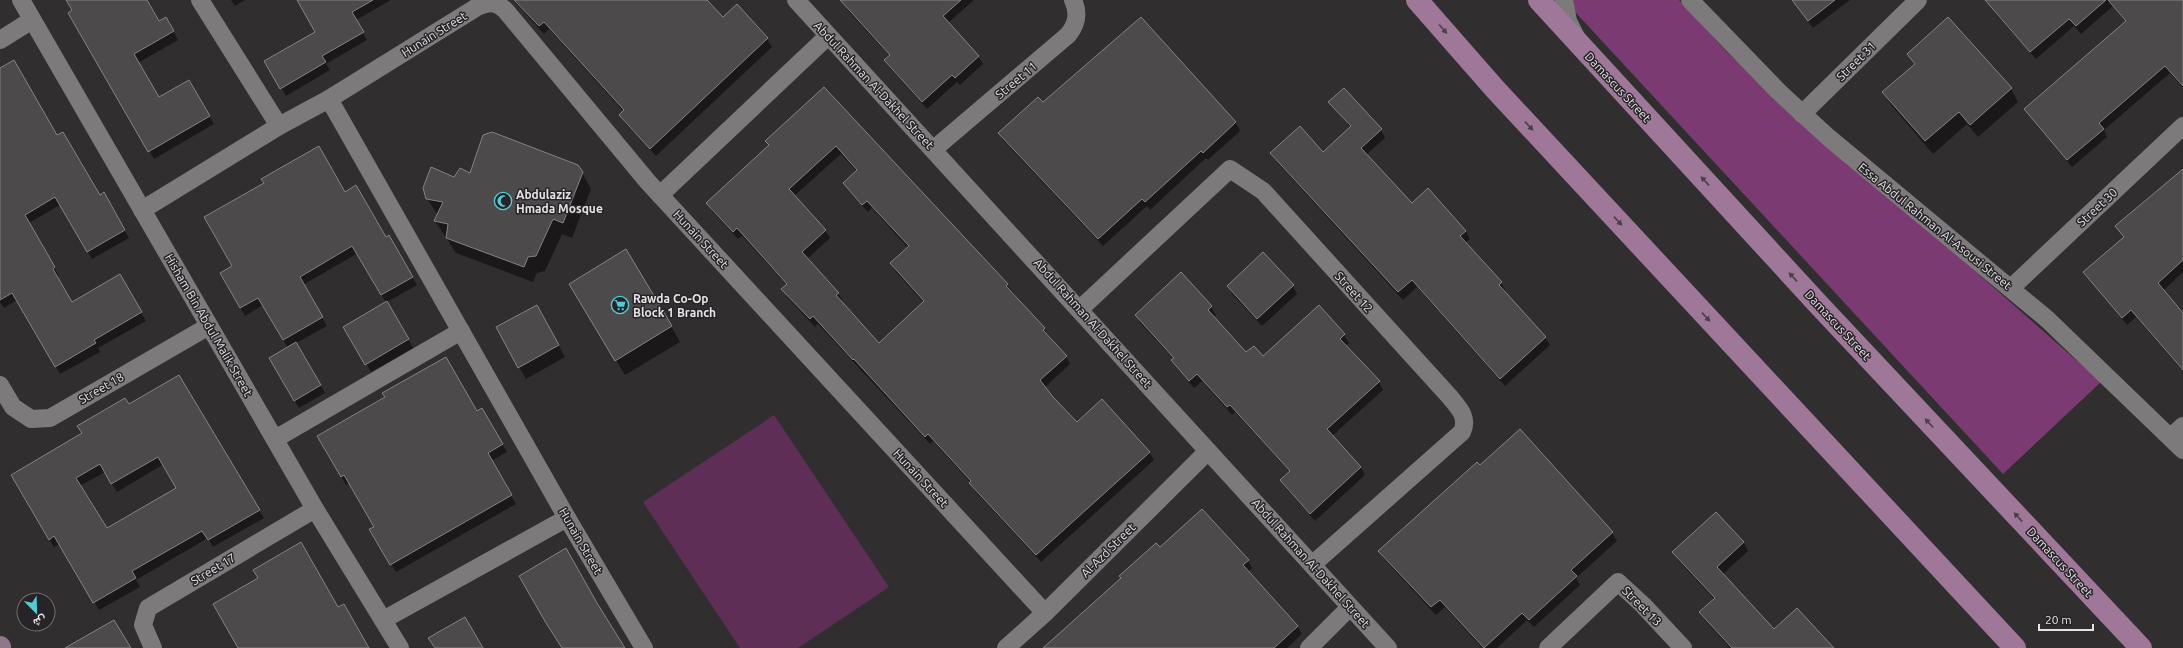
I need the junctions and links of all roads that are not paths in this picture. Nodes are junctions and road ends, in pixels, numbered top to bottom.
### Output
1 (21, 0) edge
2 (200, 0) edge
3 (796, 0) edge
4 (1073, 0) edge
5 (1416, 0) edge
6 (1538, 0) edge
7 (1564, 0) edge
8 (1690, 0) edge
9 (1912, 2) edge
10 (32, 20) junction
11 (828, 36) junction
12 (0, 40) edge
13 (1585, 51) junction
14 (329, 99) junction
15 (1802, 114) junction
16 (279, 126) junction
17 (2183, 126) edge
18 (934, 149) junction
19 (660, 195) junction
20 (142, 210) junction
21 (2011, 288) junction
22 (1080, 309) junction
23 (209, 326) junction
24 (461, 331) junction
25 (0, 385) edge
26 (2179, 438) edge
27 (275, 439) junction
28 (1208, 450) junction
29 (315, 509) junction
30 (567, 518) junction
31 (1313, 564) junction
32 (1350, 607) junction
33 (1045, 613) junction
34 (383, 620) junction
35 (153, 648) edge
36 (400, 648) edge
37 (644, 648) edge
38 (1006, 648) edge
39 (1308, 648) edge
40 (1388, 648) edge
41 (1548, 648) edge
42 (1683, 648) edge
43 (2015, 648) edge
44 (2141, 648) edge

1 - 10 street, Hisham Bin Abdul Malik Street
2 - 16 street
3 - 11 street, Abdul Rahman Al-Dakhel Street
4 - 18 street, Street 11
5 -> 43 main road
6 - 13 main road, Damascus Street
7 - 13 street
8 - 15 street, Essa Abdul Rahman Al-Asousi Street
9 - 15 street, Street 31
10 - 12 street
10 - 20 street, Hisham Bin Abdul Malik Street
11 - 18 street, Abdul Rahman Al-Dakhel Street
11 - 19 street
44 -> 13 main road, Damascus Street
14 - 16 street, Hunain Street
14 - 19 street, Hunain Street
14 - 24 street, Hunain Street
15 - 21 street, Essa Abdul Rahman Al-Asousi Street
16 - 20 street, Hunain Street
17 - 21 street, Street 30
18 - 22 street, Abdul Rahman Al-Dakhel Street
19 - 33 street, Hunain Street
20 - 23 street, Hisham Bin Abdul Malik Street
21 - 26 street, Essa Abdul Rahman Al-Asousi Street
22 - 28 street, Abdul Rahman Al-Dakhel Street
22 - 31 street, Street 12
23 - 25 street, Street 18
23 - 27 street, Hisham Bin Abdul Malik Street
24 - 27 street
24 - 30 street, Hunain Street
27 - 29 street, Hisham Bin Abdul Malik Street
28 - 31 street, Abdul Rahman Al-Dakhel Street
28 - 33 street, Al-Azd Street
29 - 34 street, Hisham Bin Abdul Malik Street
29 - 35 street, Street 17
30 - 34 street
30 - 37 street, Hunain Street
31 - 32 street, Abdul Rahman Al-Dakhel Street
32 - 39 street
32 - 40 street, Abdul Rahman Al-Dakhel Street
33 - 38 street, Al-Azd Street
34 - 36 street, Hisham Bin Abdul Malik Street
41 - 42 street, Street 13

